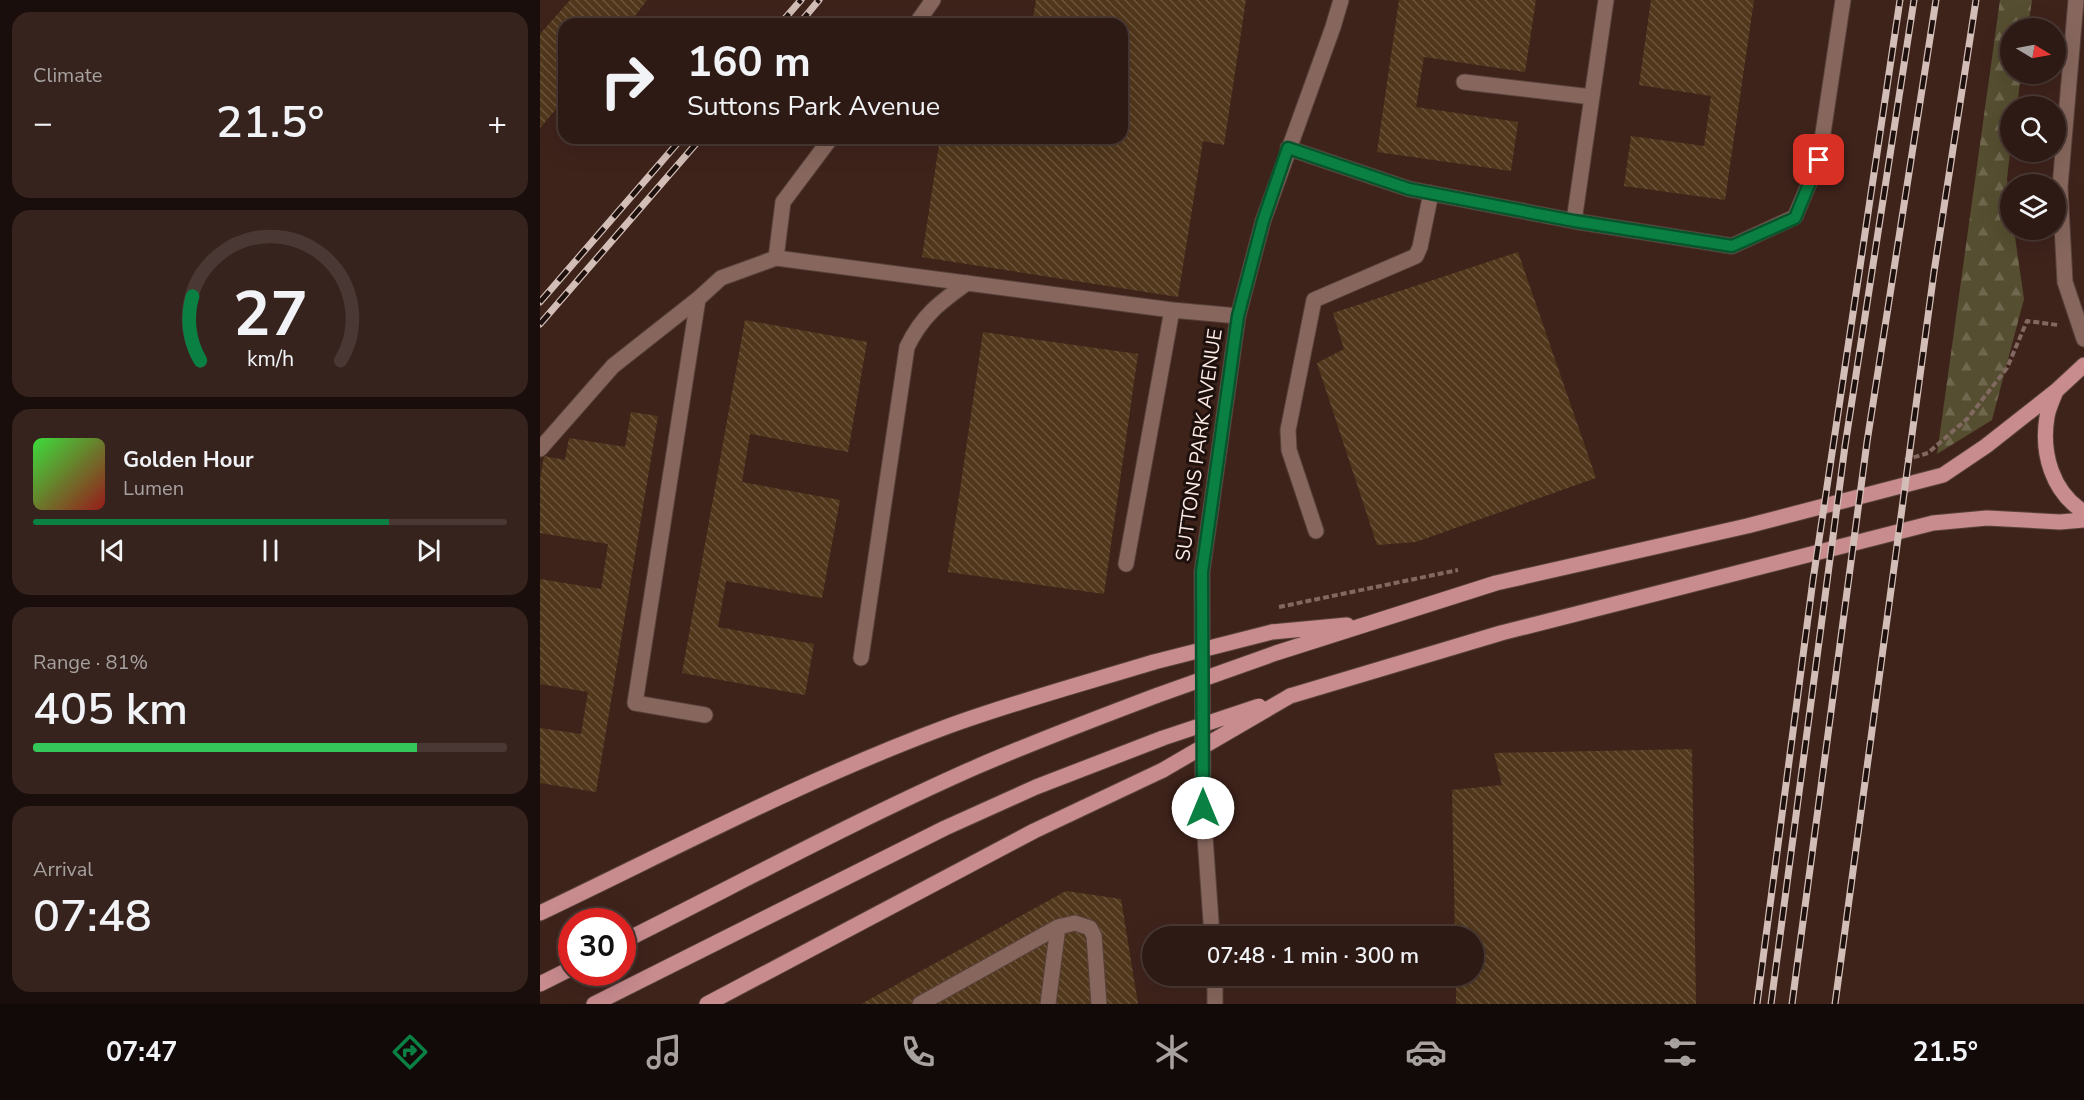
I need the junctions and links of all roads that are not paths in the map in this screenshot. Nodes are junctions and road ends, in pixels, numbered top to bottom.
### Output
1 (933, 0) edge
2 (1341, 0) edge
3 (1606, 0) edge
4 (1843, 0) edge
5 (2076, 0) edge
6 (920, 18) edge
7 (1464, 82) dead end
8 (1592, 97) junction
9 (826, 144) edge
10 (1288, 148) junction
11 (1431, 193) junction
12 (1574, 221) junction
13 (776, 258) junction
14 (966, 283) junction
15 (698, 299) junction
16 (1172, 310) junction
17 (1238, 316) junction
18 (2082, 333) edge
19 (2084, 365) edge
20 (2056, 391) junction
21 (540, 449) edge
22 (2084, 512) edge
23 (2084, 520) edge
24 (1317, 531) dead end
25 (1126, 564) dead end
26 (1380, 621) junction
27 (861, 658) dead end
28 (1290, 696) junction
29 (705, 715) dead end
30 (540, 913) edge
31 (1211, 926) edge
32 (1058, 927) junction
33 (636, 935) edge
34 (558, 975) edge
35 (540, 984) edge
36 (1215, 986) edge
37 (594, 1004) edge
38 (707, 1004) edge
39 (920, 1004) edge
40 (1048, 1004) edge
41 (1099, 1004) edge
42 (1215, 1004) edge

1 - 6 street
2 - 10 street, SUTTONS PARK AVENUE
3 - 8 street
4 - 12 street
5 - 18 street
7 - 8 street
8 - 12 street
9 - 13 street
10 - 11 street
10 - 17 street, SUTTONS PARK AVENUE
11 - 12 street
11 - 24 street
13 - 14 street
13 - 15 street
14 - 16 street
14 - 27 street
15 - 21 street
15 - 29 street
16 - 17 street
16 - 25 street
17 - 31 street, SUTTONS PARK AVENUE
19 - 20 main road
20 - 22 main road
20 - 26 main road
23 - 28 main road
26 - 30 main road, bridge
26 - 33 main road, bridge
28 - 37 main road, bridge
28 - 38 main road, bridge
32 - 39 street
32 - 40 street
32 - 41 street
34 - 35 main road
36 - 42 street

